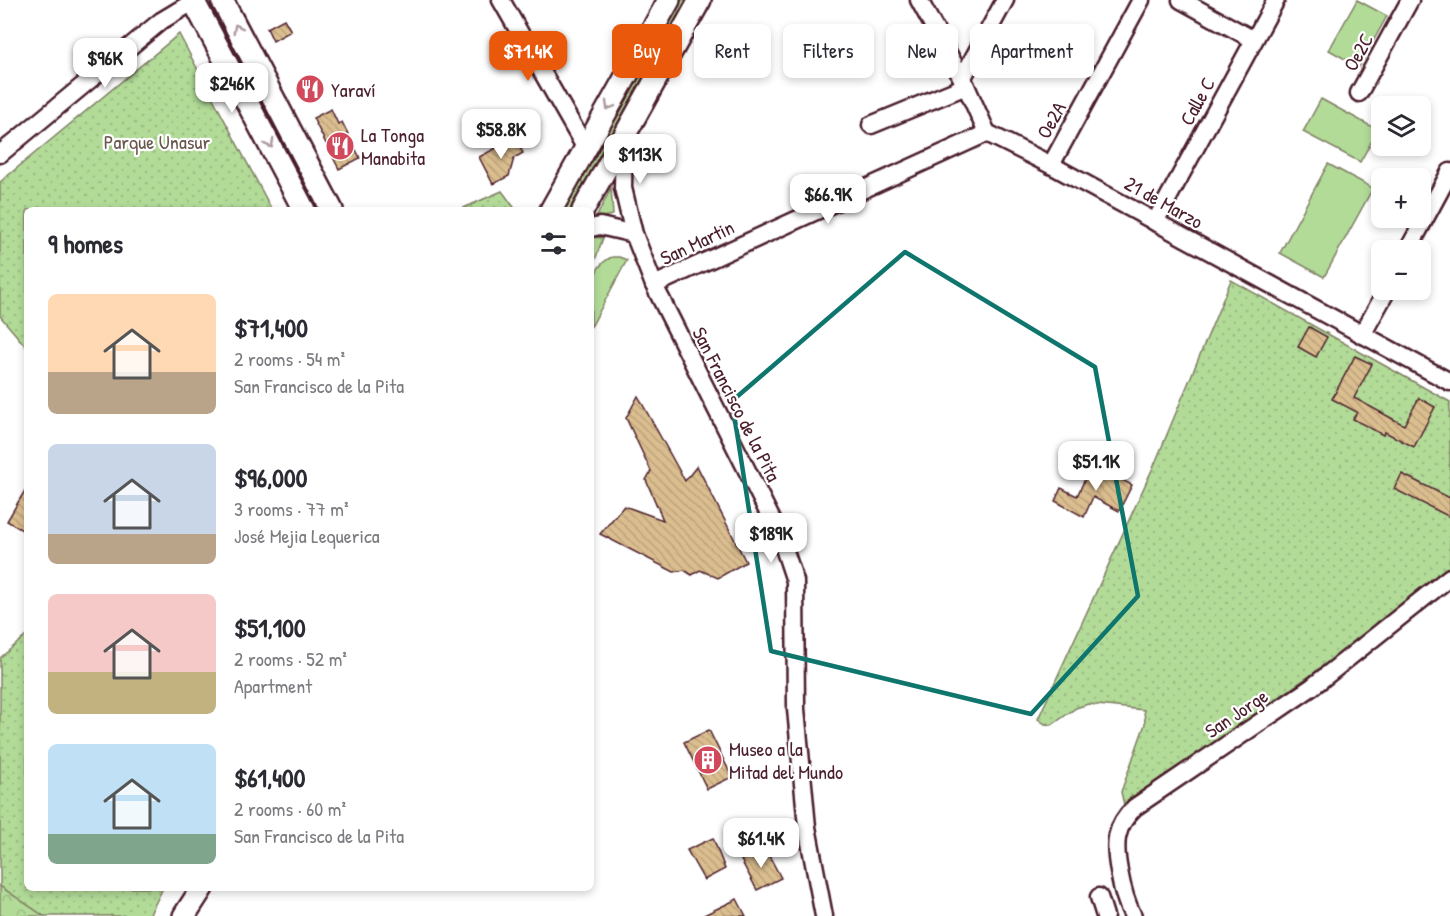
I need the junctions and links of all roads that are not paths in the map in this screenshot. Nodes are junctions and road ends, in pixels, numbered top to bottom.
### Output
1 (194, 0) edge
2 (222, 0) edge
3 (501, 0) edge
4 (669, 0) edge
5 (700, 0) edge
6 (919, 0) edge
7 (1005, 0) edge
8 (1141, 0) edge
9 (1181, 0) edge
10 (1276, 0) edge
11 (1410, 0) edge
12 (1254, 40) junction
13 (964, 82) junction
14 (1359, 93) dead end
15 (871, 125) dead end
16 (987, 133) junction
17 (624, 138) junction
18 (585, 147) junction
19 (0, 154) edge
20 (1051, 165) junction
21 (1450, 172) edge
22 (302, 207) edge
23 (331, 207) edge
24 (553, 207) edge
25 (586, 207) edge
26 (1155, 222) junction
27 (594, 227) edge
28 (634, 234) junction
29 (1413, 240) edge
30 (654, 285) junction
31 (1381, 300) edge
32 (1362, 334) junction
33 (1450, 382) edge
34 (1450, 577) edge
35 (187, 891) edge
36 (200, 891) edge
37 (1099, 897) dead end
38 (175, 916) edge
39 (184, 916) edge
40 (824, 916) edge
41 (1105, 916) edge
42 (1133, 916) edge

1 - 19 street
1 -> 22 main road
23 -> 2 main road
3 - 18 street
4 -> 18 main road
5 - 17 main road
6 - 13 street
7 - 13 street
8 - 20 street, Oe2A
9 - 12 street
10 - 12 street, Calle C
11 - 14 street, Oe2C
12 - 26 street, Calle C
13 - 15 street
13 - 16 street
16 - 20 street, 21 de Marzo
16 - 30 street, San Martin
17 - 25 main road
17 - 28 street, San Francisco de la Pita
18 - 24 main road
20 - 26 street, 21 de Marzo
21 - 29 street
26 - 32 street, 21 de Marzo
27 - 28 street
28 - 30 street, San Francisco de la Pita
30 - 40 street, San Francisco de la Pita
31 - 32 street
32 - 33 street, 21 de Marzo
34 - 42 street, San Jorge
35 - 38 main road
36 - 39 main road
37 - 41 street

